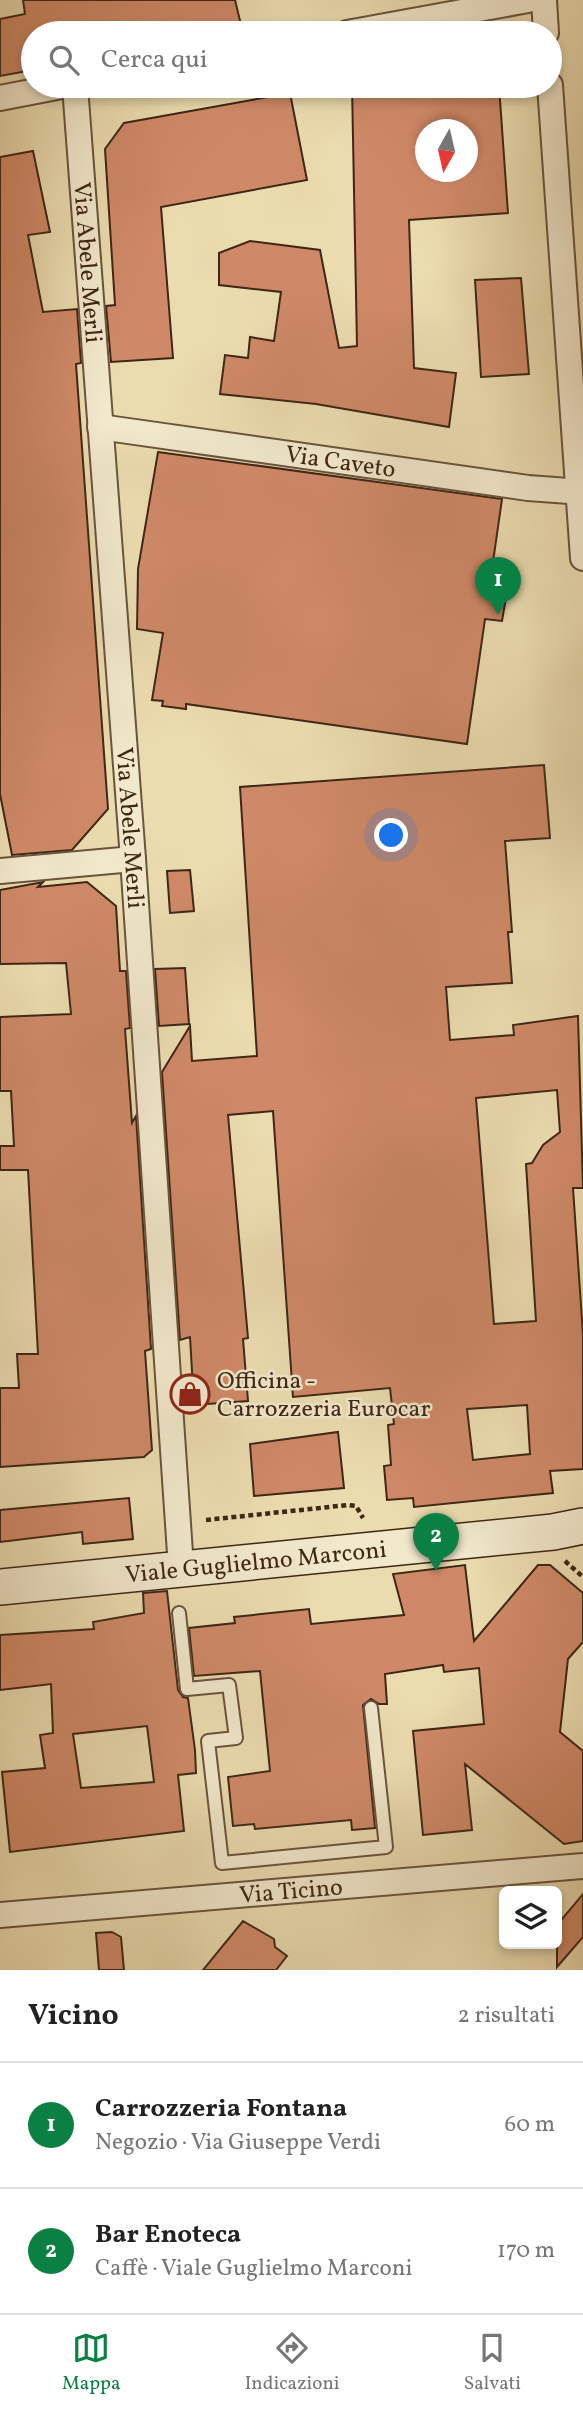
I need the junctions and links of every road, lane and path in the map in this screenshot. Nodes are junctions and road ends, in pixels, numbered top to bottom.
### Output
1 (528, 0) edge
2 (544, 0) edge
3 (413, 21) edge
4 (545, 21) edge
5 (21, 93) edge
6 (0, 97) edge
7 (76, 98) edge
8 (551, 98) edge
9 (100, 428) junction
10 (581, 493) edge
11 (583, 558) edge
12 (133, 859) junction
13 (0, 872) edge
14 (573, 1533) edge
15 (181, 1568) junction
16 (0, 1587) edge
17 (179, 1614) dead end
18 (371, 1708) dead end
19 (583, 1866) edge
20 (0, 1915) edge

1 - 3 street
2 - 4 street
5 - 6 street
7 - 9 street, Via Abele Merli
8 - 10 street
9 - 10 street, Via Caveto
9 - 12 street, Via Abele Merli
10 - 11 street
12 - 13 street
12 - 15 street, Via Abele Merli
14 - 15 street, Viale Guglielmo Marconi
15 - 16 street, Viale Guglielmo Marconi
17 - 18 lane
19 - 20 street, Via Ticino

